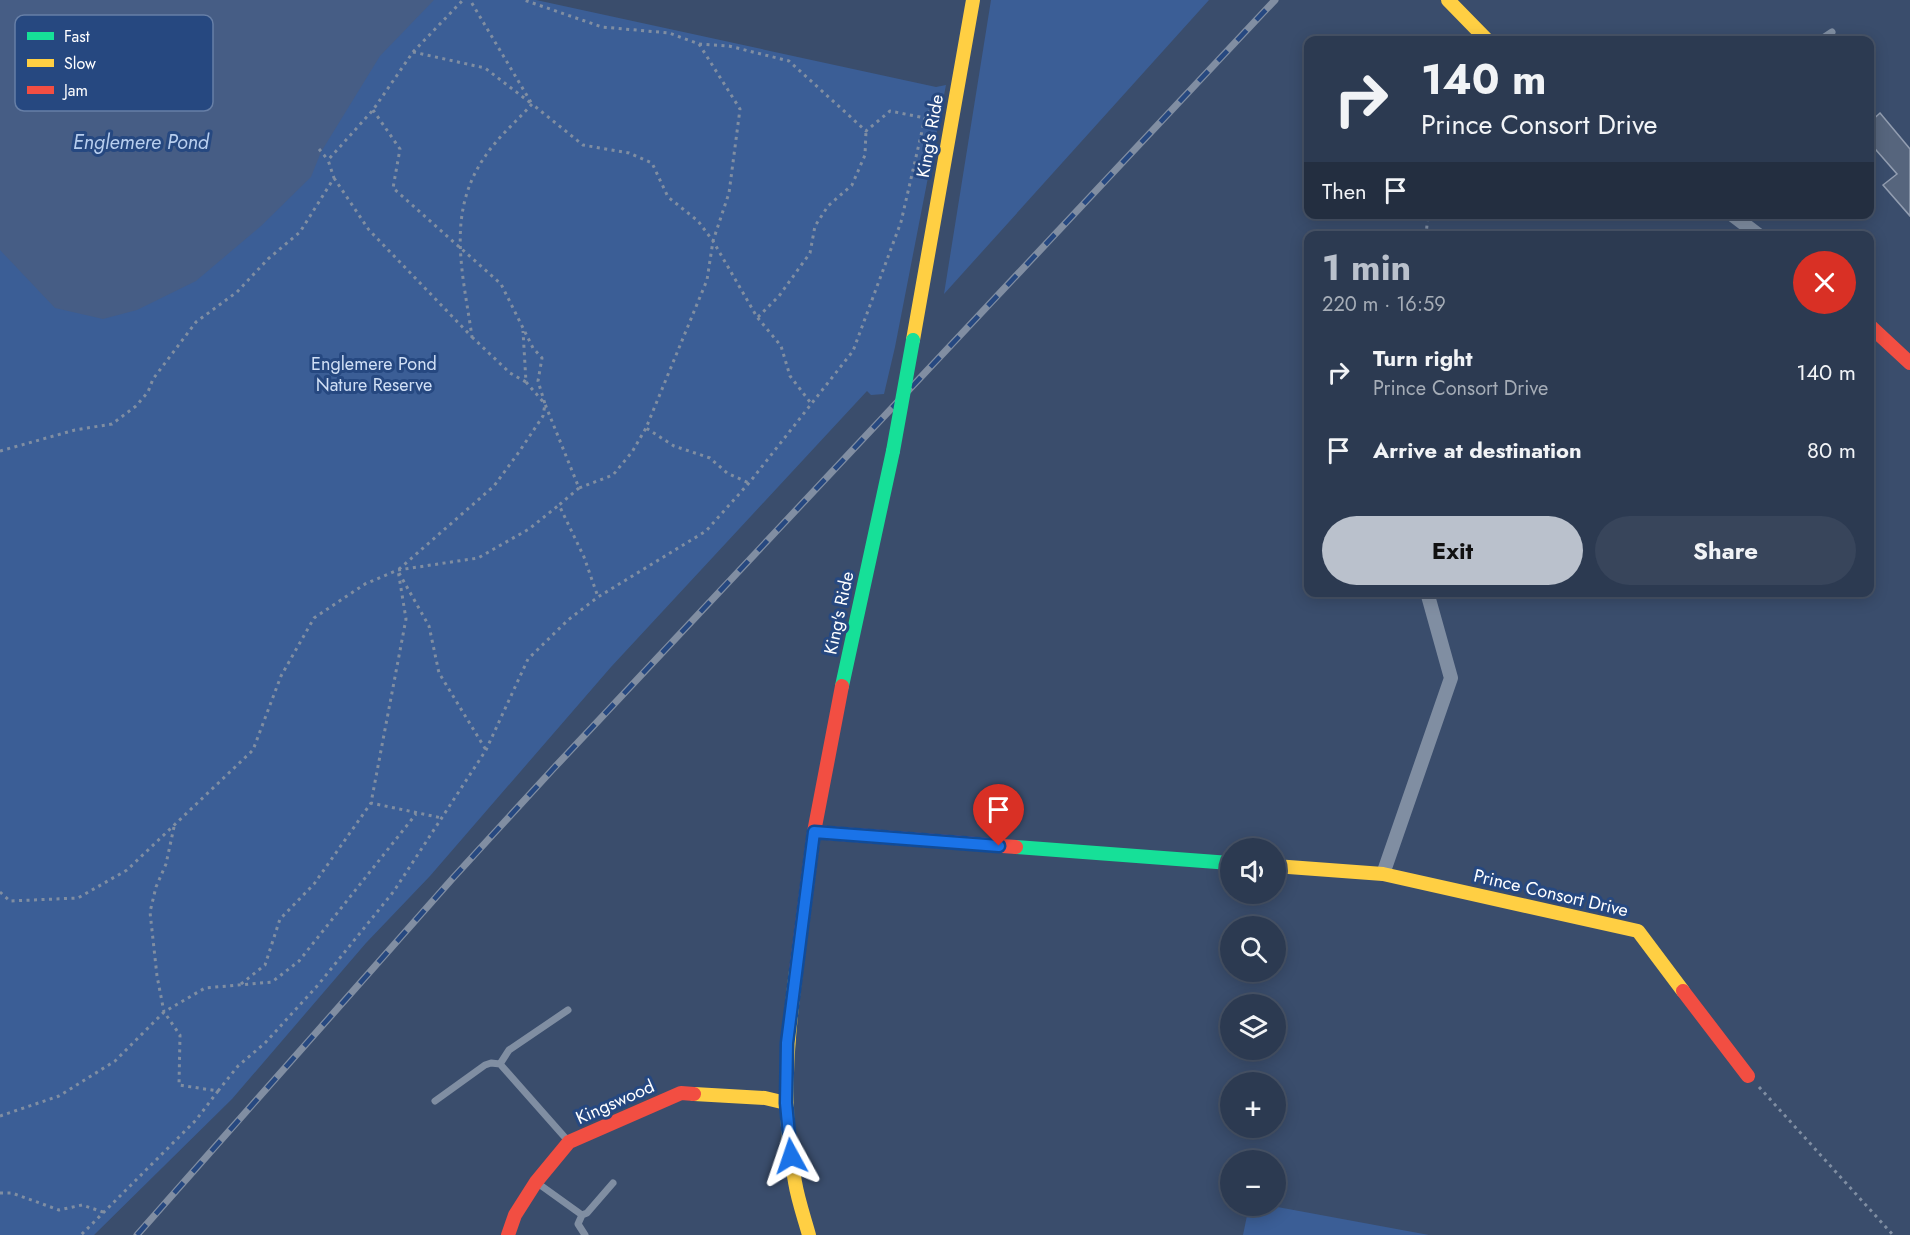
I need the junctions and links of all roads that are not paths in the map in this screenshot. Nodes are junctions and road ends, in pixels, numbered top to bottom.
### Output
1 (973, 0) edge
2 (1448, 0) edge
3 (1832, 32) dead end
4 (1483, 36) edge
5 (1826, 36) edge
6 (1738, 219) edge
7 (1753, 231) edge
8 (1874, 331) edge
9 (1910, 363) edge
10 (1428, 597) edge
11 (814, 832) junction
12 (1220, 861) edge
13 (1286, 867) edge
14 (1383, 874) junction
15 (568, 1010) dead end
16 (500, 1064) junction
17 (1748, 1076) road end
18 (435, 1101) dead end
19 (786, 1103) junction
20 (569, 1142) junction
21 (536, 1182) junction
22 (613, 1183) dead end
23 (582, 1215) junction
24 (508, 1235) edge
25 (585, 1235) edge
26 (809, 1235) edge

1 - 11 street, King's Ride, bridge
2 - 4 street
3 - 5 lane
6 - 7 street
8 - 9 street
10 - 14 street
11 - 12 street
11 - 19 street, King's Ride
13 - 14 street, Prince Consort Drive
14 - 17 street, Prince Consort Drive
15 - 16 lane
16 - 18 lane
16 - 20 lane
19 - 20 street, Kingswood
19 - 26 street, King's Ride
20 - 21 street, Kingswood
21 - 23 lane
21 - 24 street, Kingswood
22 - 23 lane
23 - 25 lane

